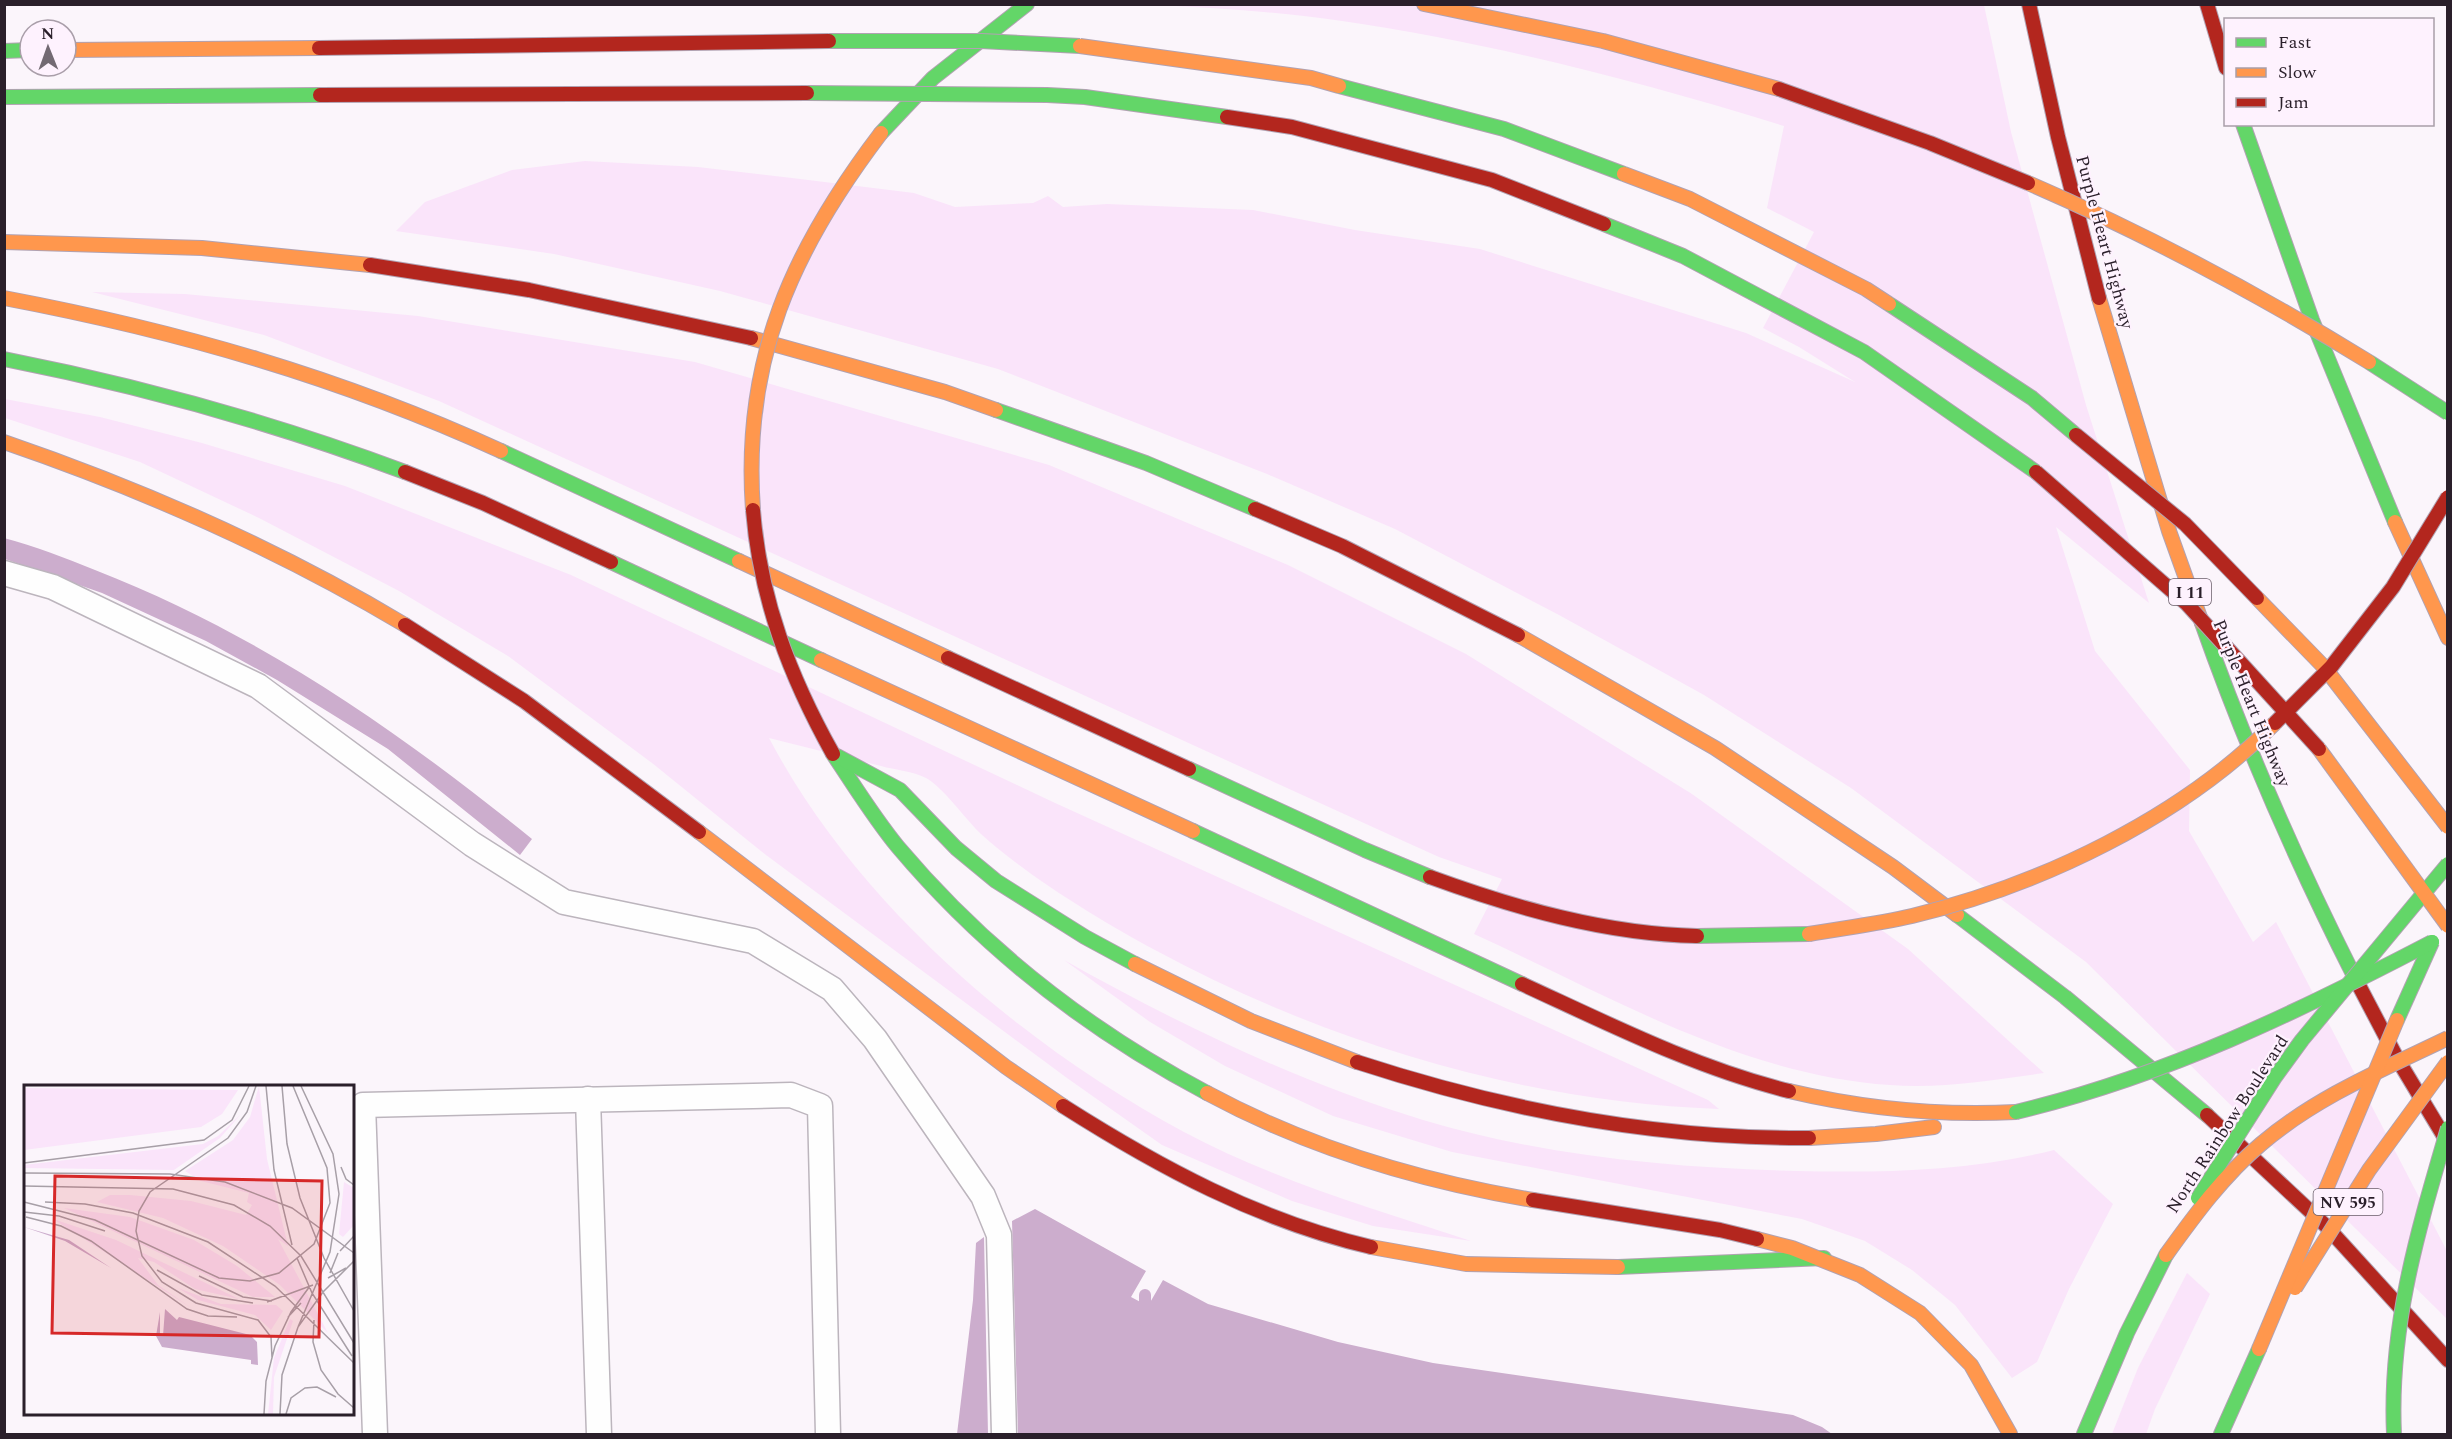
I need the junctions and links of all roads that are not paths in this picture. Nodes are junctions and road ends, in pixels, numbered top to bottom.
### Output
1 (1027, 4) edge
2 (1424, 4) edge
3 (2029, 4) edge
4 (2207, 4) edge
5 (78, 50) edge
6 (2224, 61) edge
7 (4, 97) edge
8 (2244, 126) edge
9 (4, 242) edge
10 (4, 298) edge
11 (4, 359) edge
12 (2448, 412) edge
13 (4, 442) edge
14 (2448, 497) edge
15 (4, 573) edge
16 (2448, 638) edge
17 (833, 754) junction
18 (2448, 827) edge
19 (2448, 864) edge
20 (2448, 906) edge
21 (2448, 926) edge
22 (2448, 934) edge
23 (2432, 942) junction
24 (2348, 986) junction
25 (2448, 1038) edge
26 (2448, 1062) edge
27 (2373, 1075) junction
28 (588, 1100) junction
29 (2016, 1112) junction
30 (2448, 1128) edge
31 (2448, 1143) edge
32 (2166, 1255) junction
33 (1824, 1258) junction
34 (2259, 1349) junction
35 (2448, 1359) edge
36 (375, 1434) edge
37 (599, 1434) edge
38 (828, 1434) edge
39 (1004, 1434) edge
40 (2010, 1434) edge
41 (2084, 1434) edge
42 (2221, 1434) edge
43 (2394, 1434) edge

1 - 17 main road, bridge
2 - 12 main road, bridge
3 - 31 main road, Purple Heart Highway / I 11
4 - 6 main road
5 - 18 main road, bridge
7 - 21 main road, bridge
8 - 16 main road
9 - 35 main road
10 - 14 main road, bridge
11 - 29 main road
13 - 33 main road
15 - 39 lane
17 - 29 main road
17 - 33 main road
19 - 24 main road, North Rainbow Boulevard, bridge
20 - 23 main road
22 - 23 main road
23 - 24 main road, bridge
23 - 27 main road, bridge
24 - 29 main road, bridge
24 - 32 main road, North Rainbow Boulevard, bridge
25 - 27 main road, bridge
26 - 34 main road, NV 595, bridge
27 - 32 main road, bridge
27 - 34 main road, bridge
28 - 36 lane
28 - 37 lane
28 - 38 lane
30 - 43 main road, bridge
32 - 41 main road, North Rainbow Boulevard
33 - 40 main road
34 - 42 main road, NV 595

